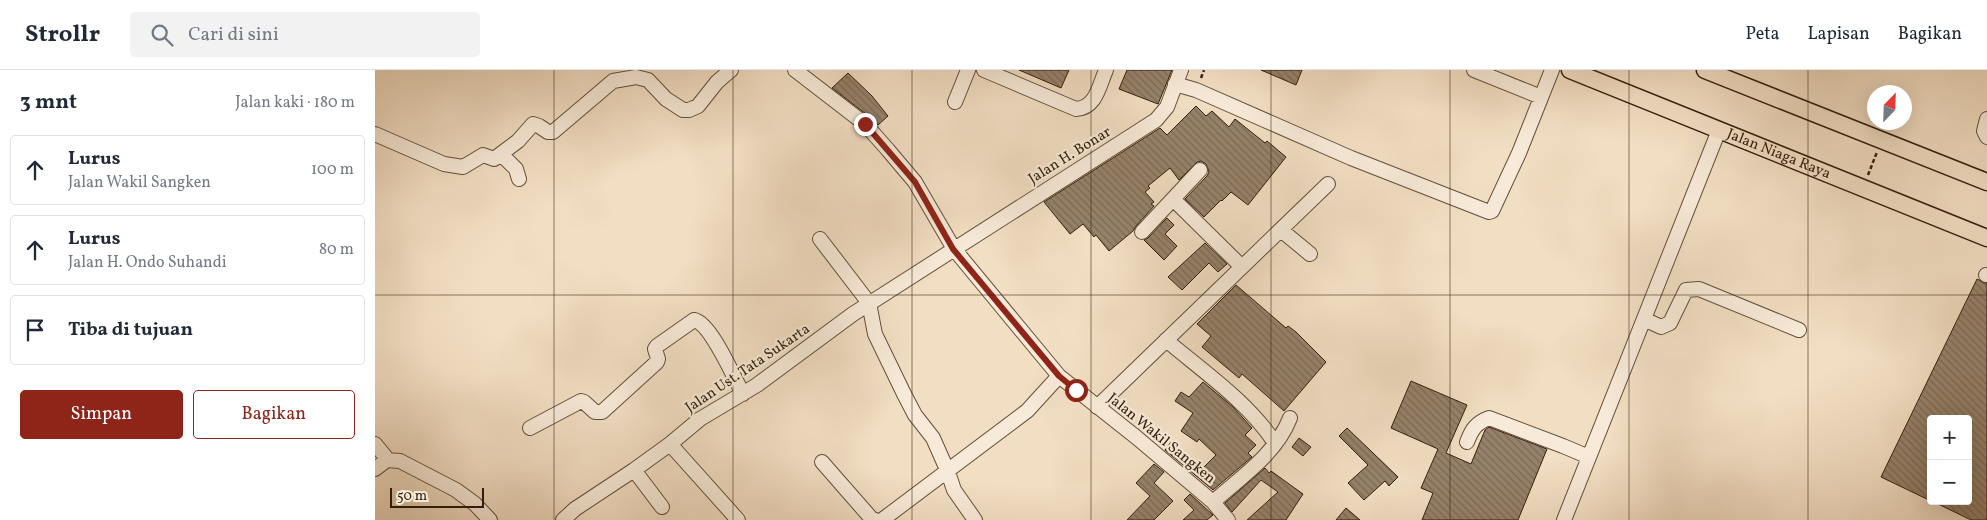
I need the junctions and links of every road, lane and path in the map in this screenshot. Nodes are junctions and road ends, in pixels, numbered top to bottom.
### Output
1 (731, 70) edge
2 (795, 70) edge
3 (968, 70) edge
4 (984, 70) edge
5 (1106, 70) edge
6 (1181, 70) edge
7 (1474, 70) edge
8 (1552, 70) edge
9 (1571, 70) edge
10 (1705, 70) edge
11 (1175, 84) junction
12 (1541, 97) junction
13 (955, 102) dead end
14 (1987, 119) edge
15 (1719, 130) junction
16 (375, 134) edge
17 (1987, 137) edge
18 (1882, 140) junction
19 (501, 154) junction
20 (1199, 170) dead end
21 (519, 179) dead end
22 (1987, 182) edge
23 (1328, 184) dead end
24 (1863, 188) junction
25 (1173, 199) junction
26 (1281, 230) junction
27 (1142, 232) dead end
28 (1987, 238) edge
29 (820, 239) dead end
30 (953, 249) junction
31 (1311, 254) dead end
32 (1242, 267) junction
33 (869, 303) junction
34 (1644, 319) junction
35 (1799, 330) dead end
36 (1166, 340) junction
37 (1059, 376) junction
38 (743, 394) junction
39 (1097, 407) junction
40 (1290, 418) dead end
41 (530, 428) dead end
42 (1467, 442) dead end
43 (1275, 443) junction
44 (375, 444) edge
45 (671, 444) junction
46 (1589, 457) junction
47 (388, 460) junction
48 (822, 462) dead end
49 (375, 469) edge
50 (634, 470) junction
51 (948, 472) junction
52 (1213, 502) junction
53 (661, 507) dead end
54 (490, 520) edge
55 (563, 520) edge
56 (738, 520) edge
57 (875, 520) edge
58 (882, 520) edge
59 (975, 520) edge
60 (1229, 520) edge
61 (1564, 520) edge

1 - 19 street
2 - 30 street, Jalan Wakil Sangken
3 - 13 street
4 - 5 street
6 - 11 street, Jalan H. Bonar
7 - 12 street
8 - 12 street
9 - 15 main road, Jalan Niaga Raya
10 - 18 main road
11 - 12 street
11 - 30 street, Jalan H. Bonar
14 - 17 street
15 - 24 main road, Jalan Niaga Raya
15 - 34 street
16 - 19 street
18 - 22 main road
18 - 24 path
19 - 21 street
20 - 25 street
23 - 26 street
24 - 28 main road, Jalan Niaga Raya
25 - 27 street
25 - 32 street
26 - 31 street
26 - 32 street
29 - 33 street
30 - 33 street, Jalan Ust. Tata Sukarta
30 - 37 street, Jalan Wakil Sangken
32 - 36 street
33 - 38 street, Jalan Ust. Tata Sukarta
33 - 51 street
34 - 35 street
34 - 46 street
36 - 39 street
36 - 43 street
37 - 39 street, Jalan Wakil Sangken
37 - 51 street
38 - 41 street
38 - 45 street, Jalan Ust. Tata Sukarta
39 - 52 street, Jalan Wakil Sangken
40 - 43 street
42 - 46 street
43 - 52 street
44 - 47 street
45 - 50 street, Jalan Ust. Tata Sukarta
45 - 56 street
46 - 61 street
47 - 49 street
47 - 54 street
48 - 57 street
50 - 53 street
50 - 55 street, Jalan Ust. Tata Sukarta
51 - 58 street
51 - 59 street
52 - 60 street, Jalan Wakil Sangken

